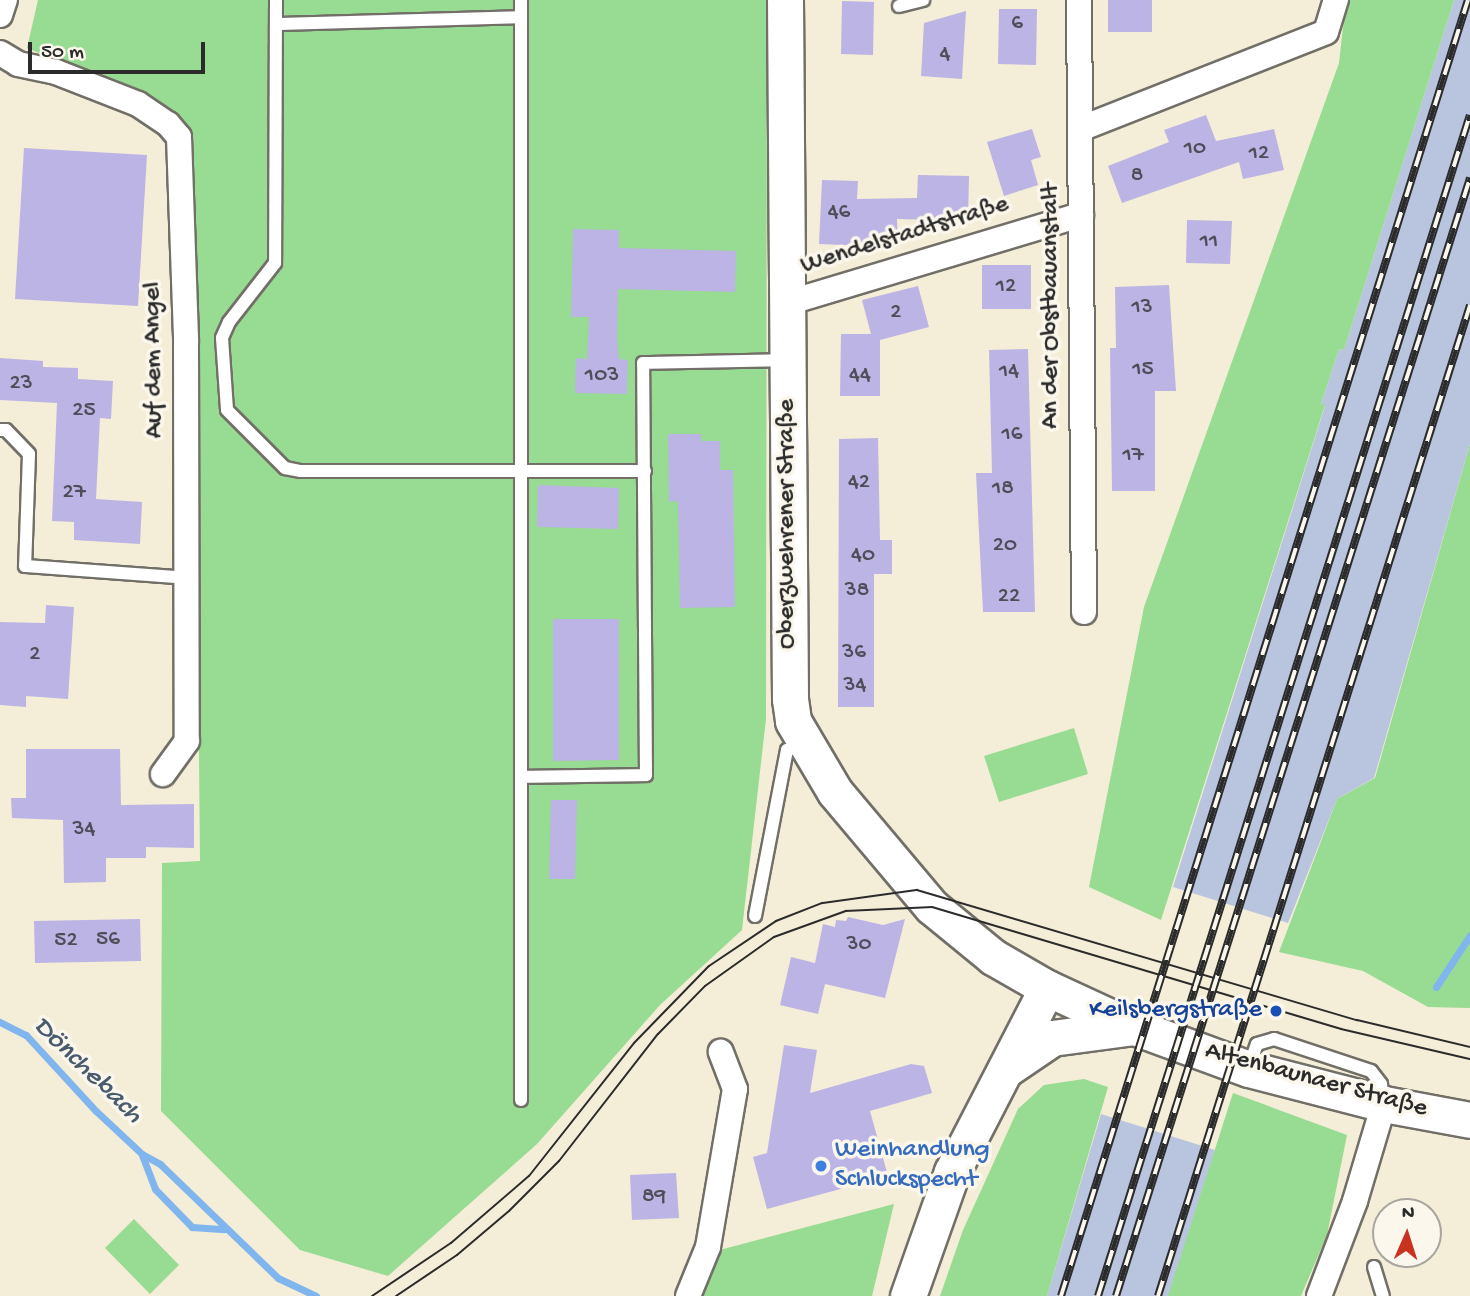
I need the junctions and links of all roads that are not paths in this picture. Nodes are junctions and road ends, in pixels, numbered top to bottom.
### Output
1 (5, 0) edge
2 (276, 0) edge
3 (521, 0) edge
4 (785, 0) edge
5 (923, 0) edge
6 (1079, 0) edge
7 (1336, 0) edge
8 (899, 6) dead end
9 (0, 15) edge
10 (521, 18) junction
11 (276, 24) junction
12 (0, 53) edge
13 (1080, 129) junction
14 (1080, 215) junction
15 (786, 303) junction
16 (787, 360) junction
17 (0, 430) edge
18 (521, 471) junction
19 (645, 471) junction
20 (187, 578) junction
21 (1084, 612) dead end
22 (806, 743) junction
23 (163, 774) dead end
24 (521, 777) junction
25 (755, 916) dead end
26 (1006, 966) joint
27 (1047, 988) junction
28 (1135, 1027) junction
29 (720, 1052) dead end
30 (1003, 1071) junction
31 (522, 1100) dead end
32 (1384, 1104) junction
33 (1470, 1120) edge
34 (1374, 1268) edge
35 (688, 1296) edge
36 (908, 1296) edge
37 (1319, 1296) edge
38 (1383, 1296) edge

1 - 9 street
2 - 11 lane
3 - 10 lane
4 - 15 main road, Oberzwehrener Straße
5 - 8 lane
6 - 13 street, An der Obstbauanstalt
7 - 13 street
10 - 11 lane
10 - 18 lane
11 - 18 lane
12 - 20 street, Auf dem Angel
13 - 14 street, An der Obstbauanstalt
14 - 15 street, Wendelstadtstraße
14 - 21 street, An der Obstbauanstalt
15 - 16 main road, Oberzwehrener Straße
16 - 19 lane
16 - 22 main road, Oberzwehrener Straße
17 - 20 lane
18 - 19 lane
18 - 24 lane
19 - 24 lane
20 - 23 street, Auf dem Angel
22 - 25 lane
22 - 26 main road, Oberzwehrener Straße
24 - 31 lane
26 - 27 main road, Altenbaunaer Straße
27 - 28 main road, Altenbaunaer Straße
27 - 30 main road
28 - 30 main road
28 - 32 main road, Altenbaunaer Straße
29 - 35 street
30 - 36 main road
32 - 33 main road, Altenbaunaer Straße
32 - 37 street
34 - 38 lane

